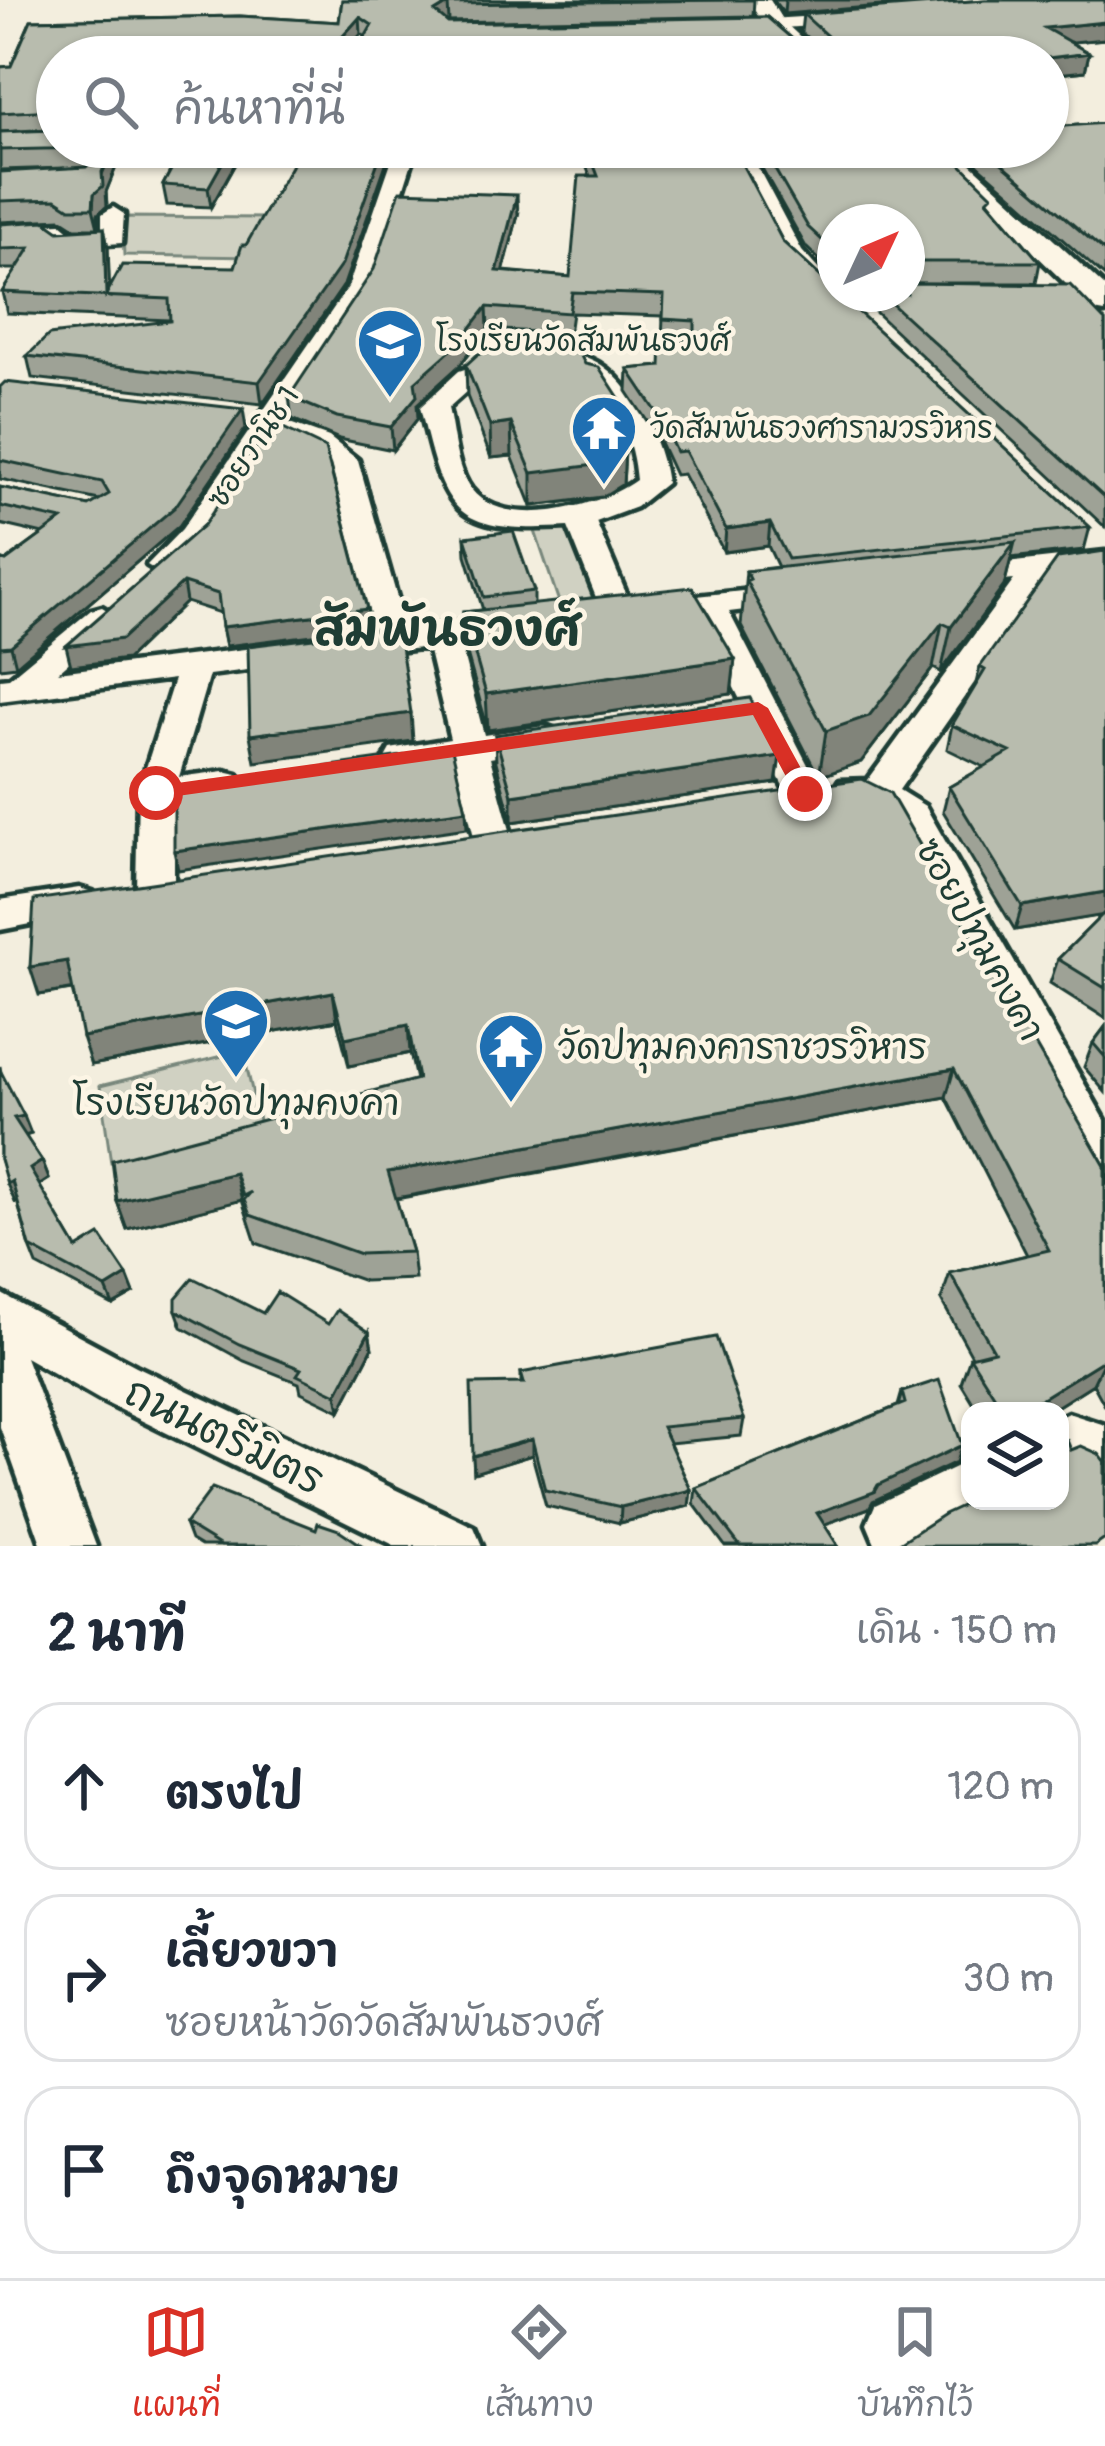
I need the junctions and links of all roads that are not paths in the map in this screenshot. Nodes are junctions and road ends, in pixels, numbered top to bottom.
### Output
1 (760, 0) edge
2 (869, 17) edge
3 (775, 25) junction
4 (708, 27) edge
5 (787, 36) edge
6 (400, 168) edge
7 (748, 168) edge
8 (961, 168) edge
9 (112, 214) dead end
10 (0, 233) edge
11 (817, 279) edge
12 (1047, 294) edge
13 (1101, 298) edge
14 (264, 419) junction
15 (579, 518) junction
16 (1100, 547) edge
17 (1039, 568) junction
18 (923, 581) edge
19 (828, 592) edge
20 (709, 605) junction
21 (548, 623) edge
22 (441, 634) junction
23 (393, 640) junction
24 (195, 668) junction
25 (9, 689) edge
26 (758, 708) junction
27 (720, 713) edge
28 (583, 733) edge
29 (470, 749) junction
30 (358, 765) edge
31 (268, 777) edge
32 (156, 793) junction
33 (877, 794) junction
34 (541, 834) edge
35 (494, 841) junction
36 (449, 847) edge
37 (200, 883) edge
38 (154, 890) junction
39 (0, 915) edge
40 (1105, 1162) edge
41 (0, 1316) edge
42 (0, 1356) edge
43 (1069, 1439) edge
44 (1105, 1456) edge
45 (961, 1491) edge
46 (893, 1524) dead end
47 (69, 1546) edge
48 (455, 1546) edge

1 - 3 main road
2 - 3 street
3 - 4 street
3 - 5 main road
6 - 14 street, ซอยวานิช 1
7 - 11 street
8 - 13 main road
9 - 10 street
12 - 13 street
14 - 23 street
14 - 25 street, ซอยวานิช 1
15 - 15 street
15 - 20 street
16 - 17 street
17 - 18 street
17 - 33 street
19 - 20 street
20 - 26 street
21 - 22 street
22 - 23 street
22 - 29 street
23 - 24 street
24 - 25 street
24 - 32 street
26 - 27 street
26 - 33 street
28 - 29 street
29 - 30 street
29 - 35 street
31 - 32 street
32 - 38 street
33 - 40 street, ซอยปทุมคงคา
34 - 35 street
35 - 36 street
37 - 38 street
38 - 39 street
41 - 48 street, ถนนตรีมิตร
42 - 47 street
43 - 44 street
45 - 46 street

